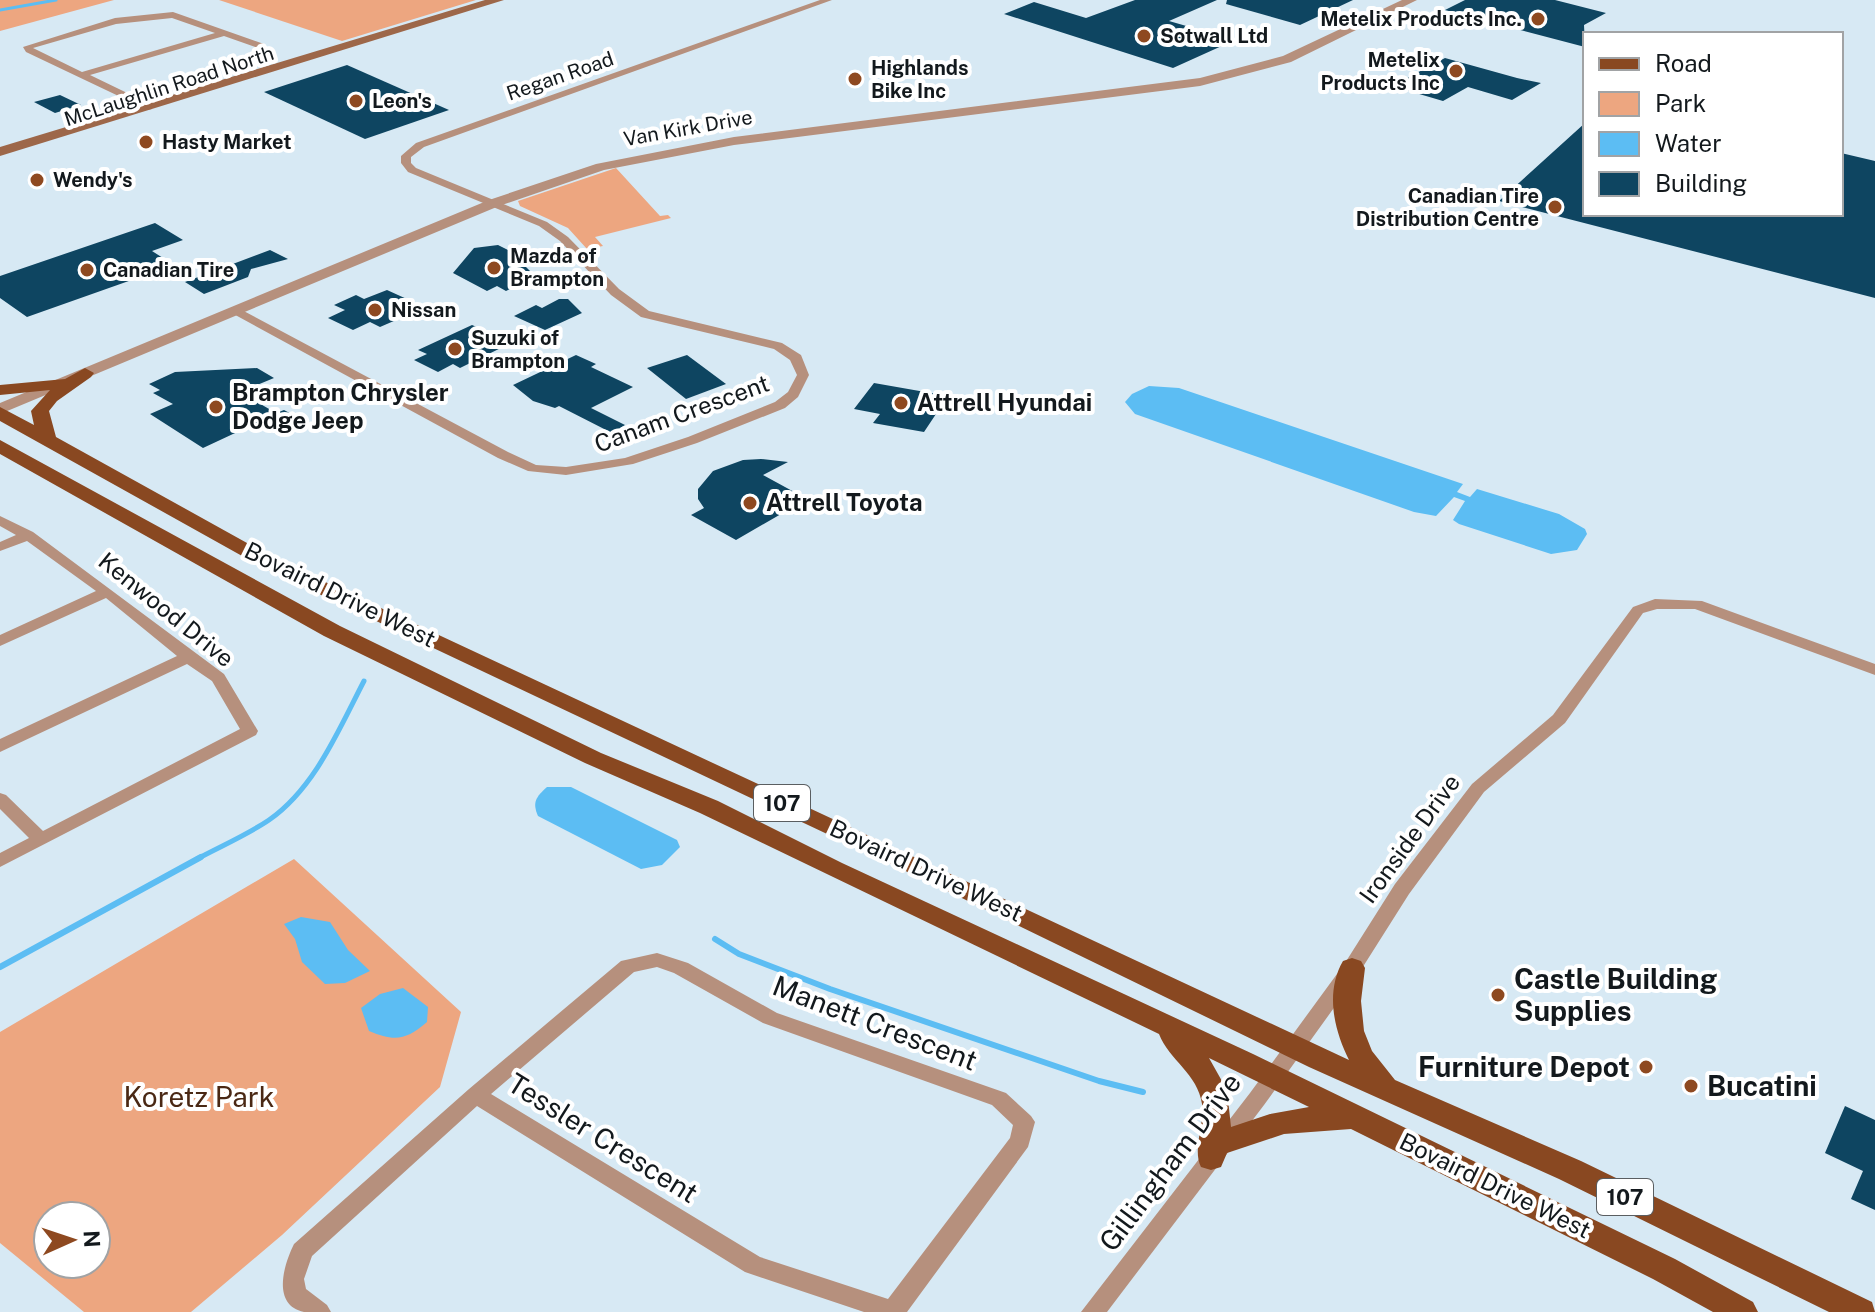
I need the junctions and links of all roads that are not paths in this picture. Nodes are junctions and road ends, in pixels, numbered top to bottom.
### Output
1 (498, 0) edge
2 (828, 0) edge
3 (1411, 0) edge
4 (225, 33) junction
5 (348, 47) junction
6 (266, 54) dead end
7 (81, 75) junction
8 (148, 107) junction
9 (0, 152) edge
10 (0, 159) edge
11 (494, 203) junction
12 (234, 311) junction
13 (85, 373) junction
14 (60, 383) junction
15 (0, 390) edge
16 (0, 411) edge
17 (48, 440) junction
18 (5, 450) edge
19 (0, 520) edge
20 (28, 535) junction
21 (0, 547) edge
22 (107, 592) junction
23 (0, 641) edge
24 (188, 657) junction
25 (1875, 670) edge
26 (0, 746) edge
27 (0, 799) edge
28 (42, 840) junction
29 (0, 861) edge
30 (1352, 968) junction
31 (1163, 1025) junction
32 (1294, 1047) junction
33 (1272, 1077) junction
34 (1386, 1089) junction
35 (476, 1095) junction
36 (1357, 1118) junction
37 (1217, 1150) junction
38 (319, 1312) edge
39 (894, 1312) edge
40 (1093, 1312) edge
41 (1742, 1312) edge
42 (1861, 1312) edge

1 - 5 main road, McLaughlin Road North
2 - 11 street, Regan Road
3 - 11 street, Van Kirk Drive
4 - 6 street
4 - 7 street
4 - 7 street
5 - 8 main road, McLaughlin Road North
5 - 10 main road, McLaughlin Road North
7 - 8 street
8 - 9 main road, McLaughlin Road North
11 - 12 street, Van Kirk Drive
11 - 12 street, Canam Crescent
12 - 13 street, Van Kirk Drive
13 - 14 street, Van Kirk Drive
13 - 17 main road
14 - 15 main road
14 - 16 street, Van Kirk Drive
16 - 17 main road, Bovaird Drive West / 107
17 - 32 main road, Bovaird Drive West / 107
18 - 31 main road, Bovaird Drive West / 107
19 - 20 street, Kenwood Drive
20 - 21 street
20 - 22 street, Kenwood Drive
22 - 23 street
22 - 24 street, Kenwood Drive
24 - 26 street
24 - 28 street, Kenwood Drive
25 - 30 street, Ironside Drive
27 - 28 street
28 - 29 street, Kenwood Drive
30 - 32 street, Ironside Drive
30 - 34 main road
31 - 33 main road, Bovaird Drive West / 107
31 - 37 main road
32 - 33 street, Gillingham Drive
32 - 34 main road, Bovaird Drive West / 107
33 - 36 main road, Bovaird Drive West / 107
33 - 37 street, Gillingham Drive
34 - 42 main road, Bovaird Drive West / 107
35 - 38 street, Tessler Crescent
35 - 39 street, Tessler Crescent
35 - 39 street, Manett Crescent
36 - 37 main road
36 - 41 main road, Bovaird Drive West / 107
37 - 40 street, Gillingham Drive

